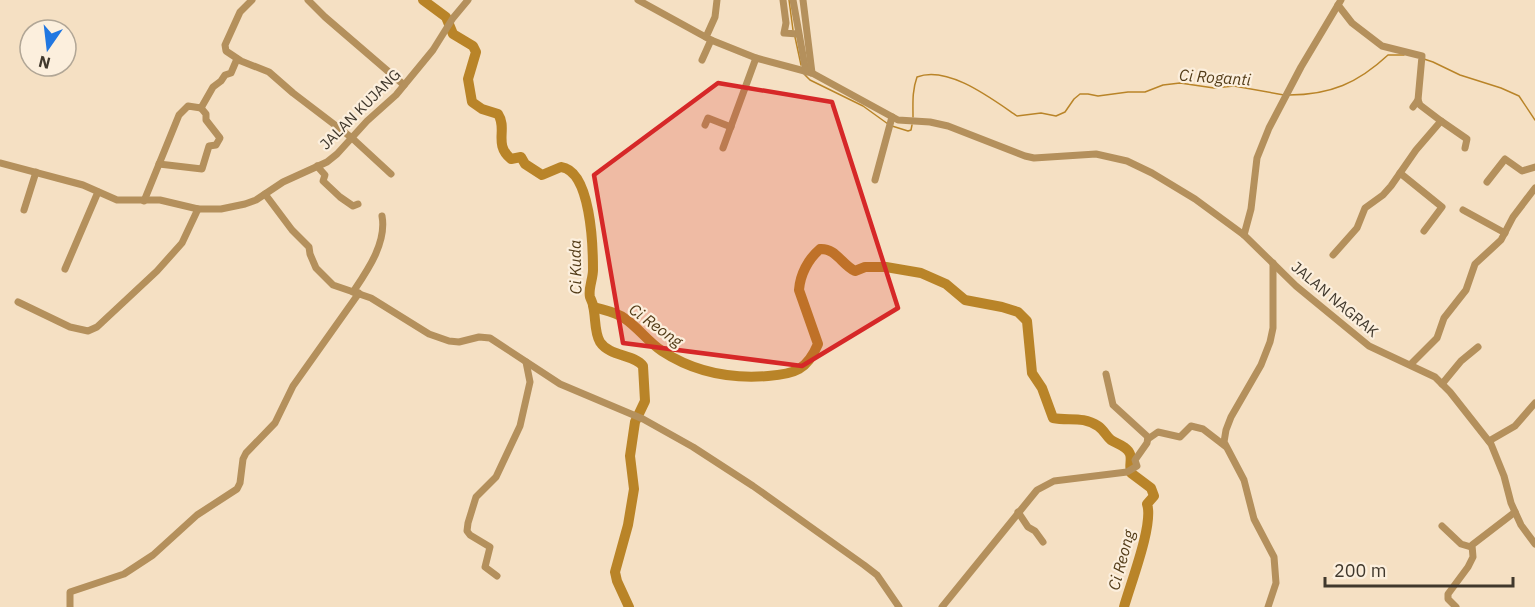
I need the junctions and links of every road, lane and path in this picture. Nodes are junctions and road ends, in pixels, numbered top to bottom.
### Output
1 (252, 0) edge
2 (308, 0) edge
3 (468, 0) edge
4 (638, 0) edge
5 (717, 0) edge
6 (783, 0) edge
7 (793, 0) edge
8 (803, 0) edge
9 (1339, 3) edge
10 (795, 34) junction
11 (709, 38) junction
12 (756, 58) junction
13 (237, 59) junction
14 (702, 60) dead end
15 (806, 72) junction
16 (404, 85) junction
17 (1418, 100) junction
18 (1413, 107) dead end
19 (201, 108) junction
20 (1441, 121) junction
21 (890, 122) junction
22 (705, 124) dead end
23 (731, 127) junction
24 (352, 138) junction
25 (723, 148) dead end
26 (1465, 148) dead end
27 (0, 163) edge
28 (159, 164) junction
29 (317, 166) junction
30 (1535, 167) edge
31 (36, 172) junction
32 (1400, 173) junction
33 (392, 174) dead end
34 (875, 180) dead end
35 (1486, 182) dead end
36 (1535, 188) edge
37 (98, 192) junction
38 (265, 194) junction
39 (144, 201) junction
40 (358, 204) dead end
41 (198, 209) junction
42 (24, 210) dead end
43 (1463, 210) dead end
44 (382, 216) dead end
45 (1424, 231) dead end
46 (1504, 233) junction
47 (1244, 235) junction
48 (1333, 255) dead end
49 (1272, 263) junction
50 (65, 268) dead end
51 (356, 293) junction
52 (18, 302) dead end
53 (1478, 347) dead end
54 (526, 362) junction
55 (1411, 364) junction
56 (1106, 374) dead end
57 (1442, 384) junction
58 (1535, 403) edge
59 (1148, 439) junction
60 (1489, 441) junction
61 (1225, 446) junction
62 (1018, 512) junction
63 (1515, 512) junction
64 (1442, 526) dead end
65 (1043, 542) dead end
66 (1535, 544) edge
67 (1471, 547) junction
68 (498, 576) dead end
69 (70, 607) edge
70 (899, 607) edge
71 (942, 607) edge
72 (1268, 607) edge
73 (1456, 607) edge

1 - 13 street
2 - 16 street
3 - 16 street, JALAN KUJANG
4 - 11 street, JALAN NAGRAK
5 - 11 street
6 - 10 street
7 - 10 street
8 - 15 street
9 - 17 street
9 - 47 street
10 - 15 street
11 - 12 street, JALAN NAGRAK
11 - 14 street
12 - 15 street, JALAN NAGRAK
12 - 23 street
13 - 19 street
13 - 24 street
15 - 21 street, JALAN NAGRAK
16 - 24 street, JALAN KUJANG
17 - 18 street
17 - 20 street
19 - 28 street
19 - 28 street
20 - 26 street
20 - 32 street
21 - 34 street
21 - 47 street, JALAN NAGRAK
22 - 23 street
23 - 25 street
24 - 29 street, JALAN KUJANG
24 - 33 street
27 - 31 street, JALAN KUJANG
28 - 39 street
29 - 38 street, JALAN KUJANG
29 - 40 street
30 - 35 street
31 - 37 street, JALAN KUJANG
31 - 42 street
32 - 45 street
32 - 48 street
36 - 46 street
37 - 39 street, JALAN KUJANG
37 - 50 street
38 - 41 street, JALAN KUJANG
38 - 51 street
39 - 41 street, JALAN KUJANG
41 - 52 street
43 - 46 street
44 - 51 street
46 - 55 street
47 - 49 street, JALAN NAGRAK
49 - 55 street, JALAN NAGRAK
49 - 61 street
51 - 54 street
51 - 69 street
53 - 57 street
54 - 68 street
54 - 70 street
55 - 57 street, JALAN NAGRAK
56 - 59 street
57 - 60 street, JALAN NAGRAK
58 - 60 street
59 - 61 street
59 - 62 street
60 - 63 street, JALAN NAGRAK
61 - 72 street
62 - 65 street
62 - 71 street
63 - 66 street, JALAN NAGRAK
63 - 67 street
64 - 67 street
67 - 73 street

